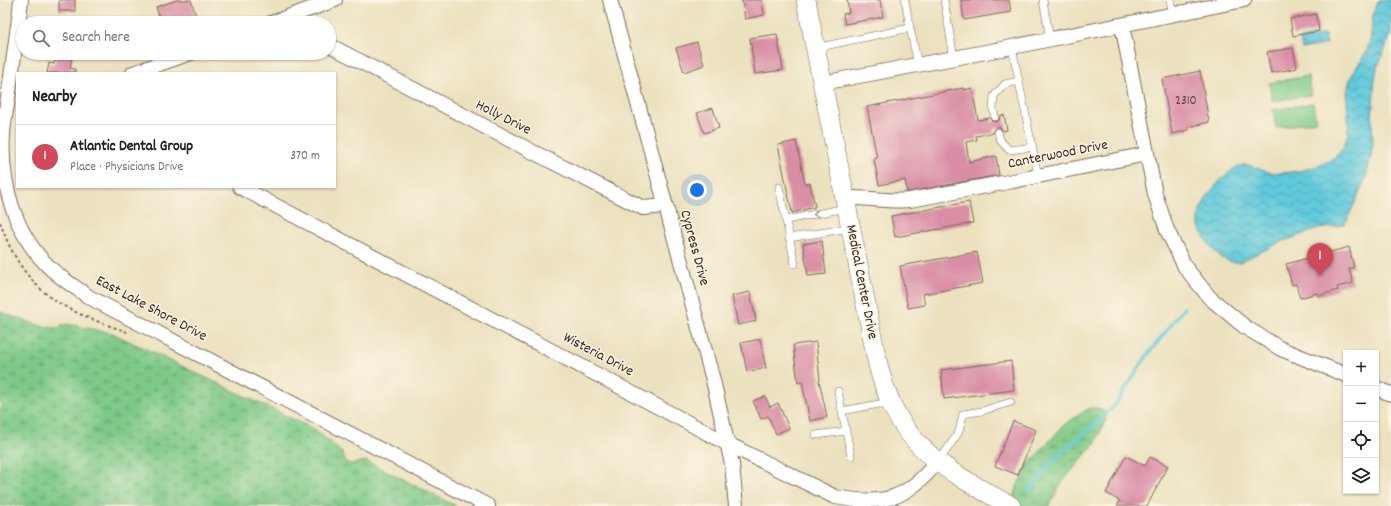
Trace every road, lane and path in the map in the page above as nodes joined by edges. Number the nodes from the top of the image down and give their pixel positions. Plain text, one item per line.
1 (21, 0) edge
2 (335, 0) edge
3 (610, 0) edge
4 (806, 0) edge
5 (905, 0) edge
6 (944, 0) edge
7 (1043, 0) edge
8 (1170, 0) edge
9 (1244, 0) edge
10 (1173, 14) junction
11 (19, 16) edge
12 (304, 16) edge
13 (1122, 25) junction
14 (910, 28) junction
15 (1050, 39) junction
16 (16, 44) edge
17 (1012, 47) junction
18 (815, 48) junction
19 (336, 49) edge
20 (954, 58) junction
21 (171, 60) edge
22 (918, 64) junction
23 (136, 72) edge
24 (1019, 81) junction
25 (822, 83) junction
26 (8, 114) edge
27 (995, 117) dead end
28 (998, 132) dead end
29 (1033, 147) junction
30 (1147, 154) junction
31 (1038, 176) junction
32 (779, 187) dead end
33 (242, 188) edge
34 (846, 203) junction
35 (665, 206) junction
36 (786, 220) junction
37 (851, 228) junction
38 (789, 238) junction
39 (795, 264) dead end
40 (1343, 374) edge
41 (1379, 389) edge
42 (838, 391) dead end
43 (1391, 394) edge
44 (890, 402) junction
45 (1011, 402) dead end
46 (842, 411) junction
47 (846, 430) junction
48 (816, 435) dead end
49 (728, 444) junction
50 (851, 456) dead end
51 (937, 462) junction
52 (488, 506) edge
53 (736, 506) edge
54 (1011, 506) edge

1 - 11 street, East Lake Shore Drive
2 - 12 street
3 - 35 street, Cypress Drive
4 - 18 street, Medical Center Drive
5 - 14 lane
6 - 20 lane
7 - 15 lane
8 - 10 lane
9 - 10 street
10 - 13 street
13 - 15 street
13 - 30 street
14 - 18 lane
14 - 22 lane
15 - 17 street
16 - 26 street, East Lake Shore Drive
17 - 20 street
17 - 24 lane
18 - 25 street, Medical Center Drive
19 - 35 street, Holly Drive
20 - 22 street
21 - 23 street
22 - 25 street
24 - 27 lane
24 - 29 lane
25 - 34 street, Medical Center Drive
26 - 52 street, East Lake Shore Drive
28 - 29 lane
29 - 31 lane
30 - 31 street, Canterwood Drive
30 - 40 street
31 - 34 street, Canterwood Drive
32 - 36 lane
33 - 49 street, Wisteria Drive
34 -> 36 lane
34 - 37 street, Medical Center Drive
35 - 49 street, Cypress Drive
36 - 38 lane
37 - 38 lane
37 - 44 street, Medical Center Drive
38 - 39 lane
41 - 43 street
42 - 46 lane
44 - 46 lane
44 - 51 street, Medical Center Drive
45 - 51 lane
46 - 47 lane
47 - 48 lane
47 - 50 lane
49 - 51 street, Wisteria Drive
49 - 53 street, Cypress Drive
51 - 54 street, Medical Center Drive

